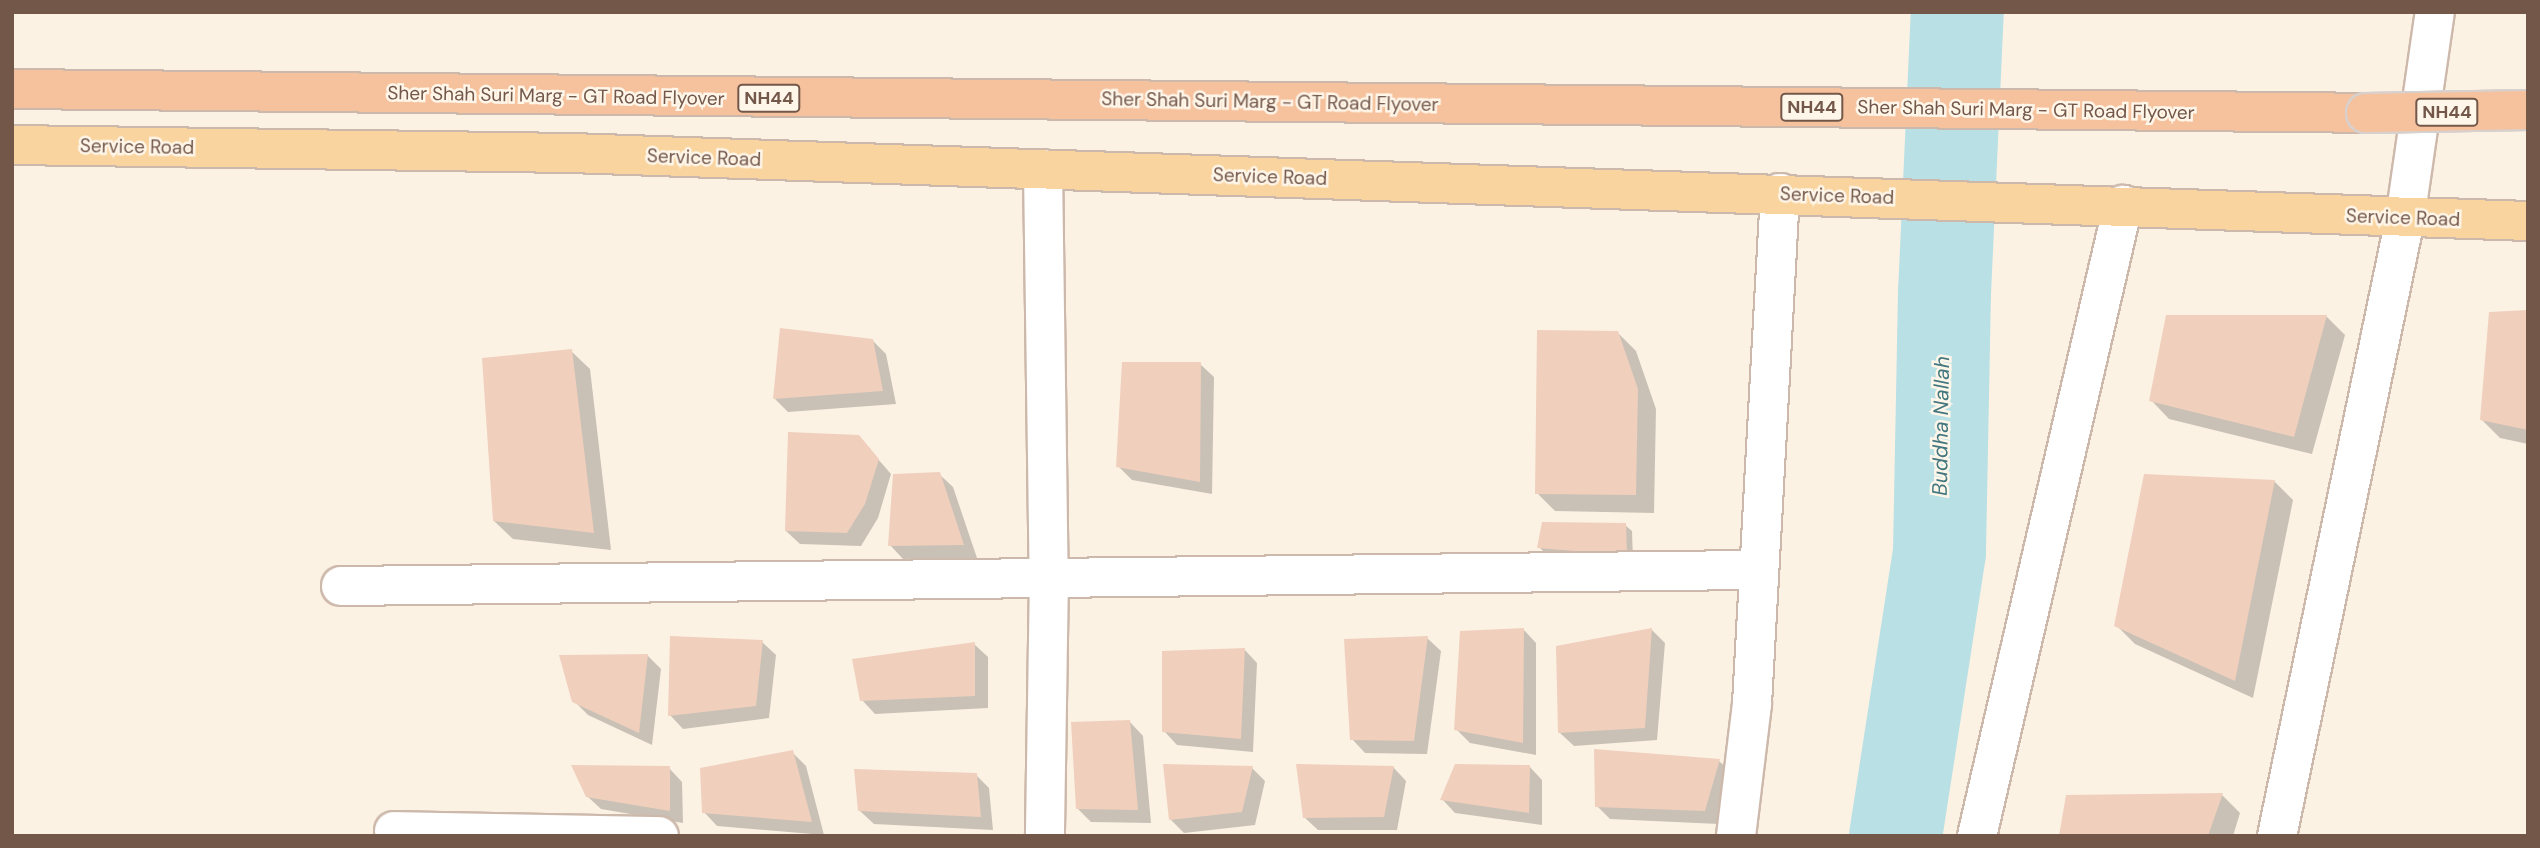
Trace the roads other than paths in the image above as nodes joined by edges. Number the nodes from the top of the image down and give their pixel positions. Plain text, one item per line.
1 (2435, 12) edge
2 (12, 89) edge
3 (2528, 110) edge
4 (12, 145) edge
5 (1043, 169) junction
6 (1780, 193) junction
7 (2123, 205) junction
8 (2405, 219) junction
9 (2528, 221) edge
10 (1758, 570) junction
11 (1049, 576) junction
12 (341, 586) dead end
13 (394, 831) dead end
14 (659, 836) edge
15 (1045, 836) edge
16 (1736, 836) edge
17 (1977, 836) edge
18 (2277, 836) edge

1 - 8 street
2 - 3 highway, Sher Shah Suri Marg - GT Road Flyover / NH44, bridge
4 - 5 main road, Service Road
5 - 6 main road, Service Road
5 - 11 street
6 - 7 main road, Service Road
6 - 10 street
7 - 8 main road, Service Road
7 - 17 street
8 - 9 main road, Service Road
8 - 18 street
10 - 11 street
10 - 16 street
11 - 12 street
11 - 15 street
13 - 14 street

